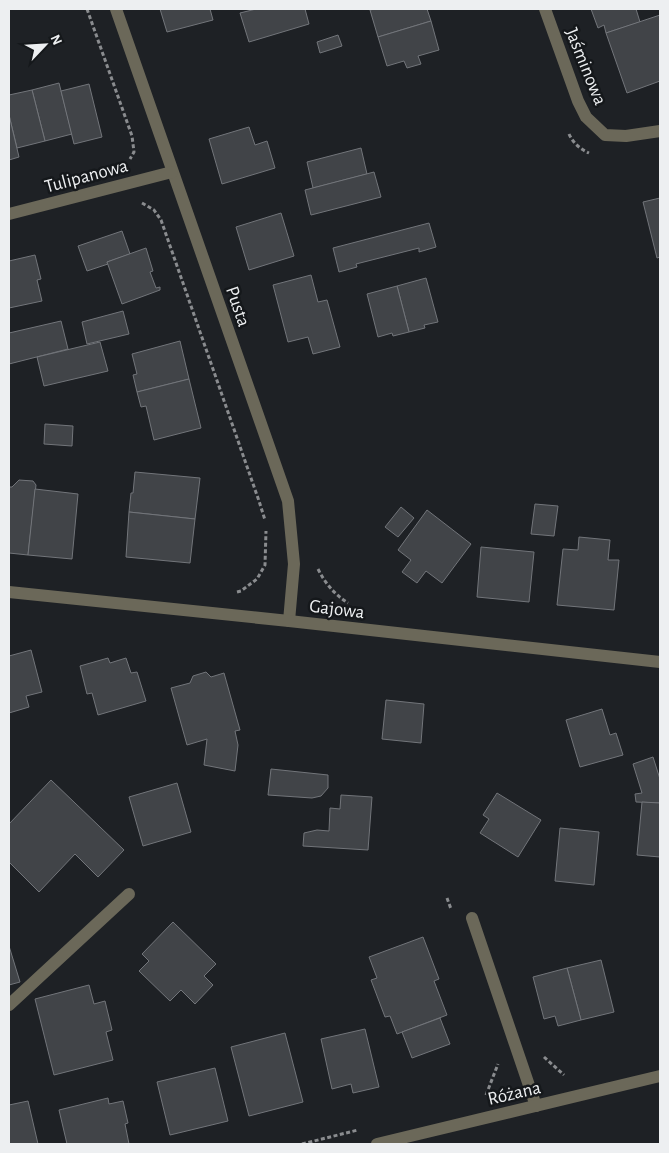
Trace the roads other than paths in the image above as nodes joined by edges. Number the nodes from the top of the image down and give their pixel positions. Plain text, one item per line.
1 (116, 9) edge
2 (545, 9) edge
3 (660, 131) edge
4 (172, 172) junction
5 (9, 214) edge
6 (9, 592) edge
7 (289, 621) junction
8 (660, 662) edge
9 (129, 894) dead end
10 (472, 918) dead end
11 (9, 1005) edge
12 (660, 1076) edge
13 (536, 1106) junction
14 (378, 1144) edge

1 - 4 street, Pusta
2 - 3 street, Jaśminowa
4 - 5 street, Tulipanowa
4 - 7 street, Pusta
6 - 7 street, Gajowa
7 - 8 street, Gajowa
9 - 11 street
10 - 13 street
12 - 13 street, Różana
13 - 14 street, Różana

